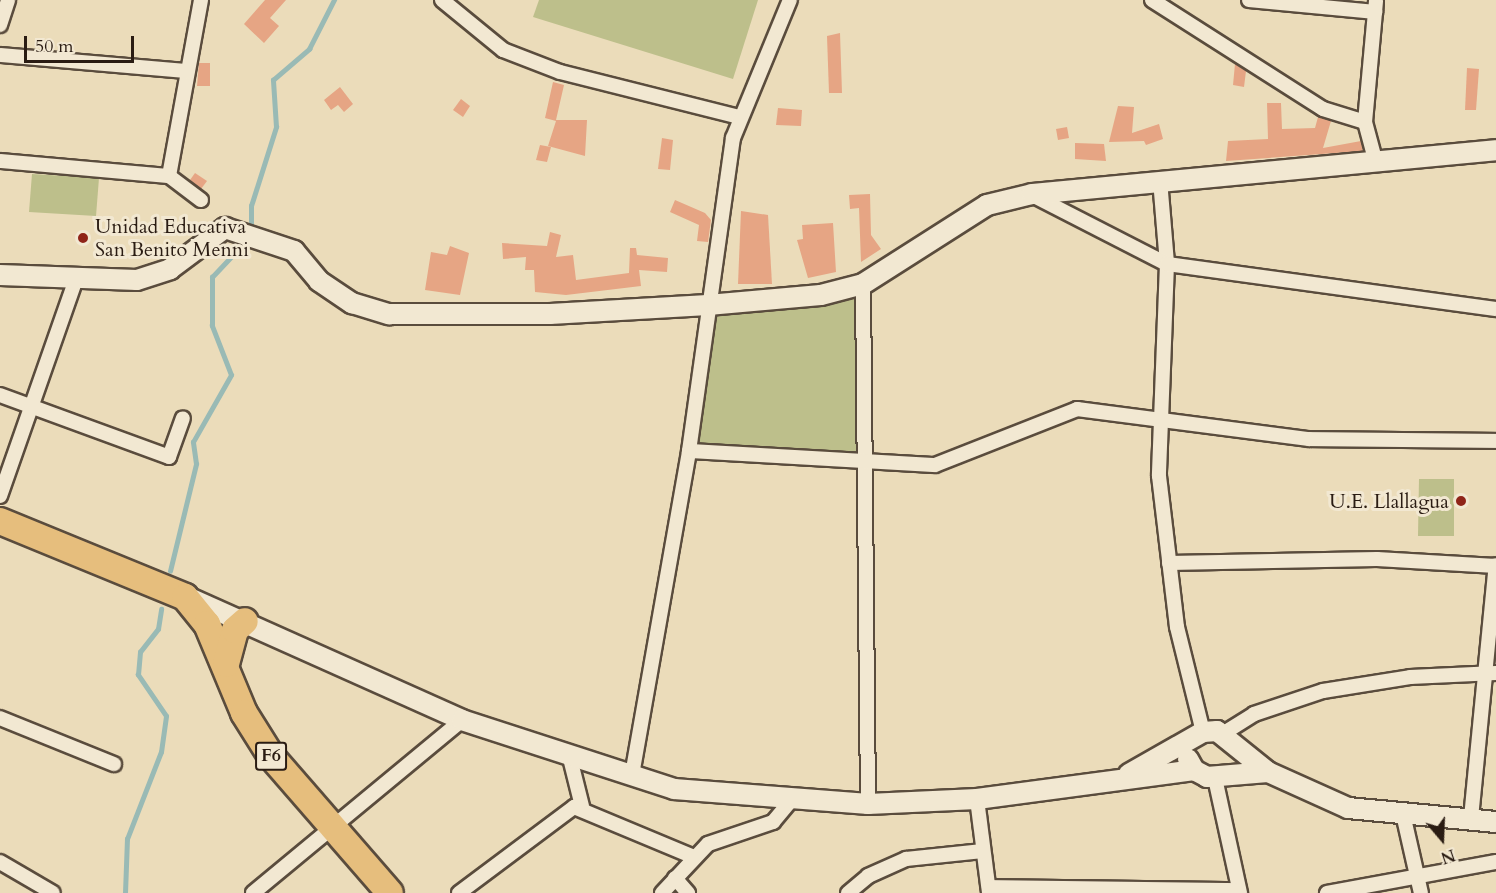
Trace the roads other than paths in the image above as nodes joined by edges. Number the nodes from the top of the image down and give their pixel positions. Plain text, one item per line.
1 (8, 0) edge
2 (201, 0) edge
3 (442, 0) edge
4 (790, 0) edge
5 (1152, 0) edge
6 (1248, 0) edge
7 (1376, 6) edge
8 (0, 24) edge
9 (0, 56) edge
10 (187, 71) junction
11 (739, 117) junction
12 (1365, 122) junction
13 (1496, 150) edge
14 (0, 161) edge
15 (1376, 163) junction
16 (169, 176) junction
17 (1160, 180) junction
18 (1032, 194) junction
19 (201, 200) dead end
20 (1167, 264) junction
21 (0, 275) edge
22 (75, 282) junction
23 (863, 284) junction
24 (708, 305) junction
25 (1496, 309) edge
26 (0, 395) edge
27 (30, 407) junction
28 (183, 418) dead end
29 (1158, 418) junction
30 (1496, 441) edge
31 (689, 451) junction
32 (867, 465) junction
33 (0, 496) edge
34 (0, 521) edge
35 (1169, 563) junction
36 (1496, 565) edge
37 (185, 597) junction
38 (245, 621) junction
39 (226, 664) junction
40 (1492, 673) edge
41 (0, 718) edge
42 (462, 720) junction
43 (1197, 736) junction
44 (1228, 738) junction
45 (568, 754) junction
46 (114, 764) dead end
47 (1194, 770) junction
48 (1268, 772) junction
49 (632, 775) junction
50 (1123, 777) junction
51 (1218, 777) junction
52 (977, 799) junction
53 (790, 802) junction
54 (868, 804) junction
55 (582, 806) junction
56 (1403, 814) junction
57 (1471, 818) junction
58 (1496, 822) edge
59 (331, 824) junction
60 (983, 850) junction
61 (692, 856) junction
62 (0, 862) edge
63 (1496, 862) edge
64 (1418, 876) junction
65 (675, 878) junction
66 (989, 890) edge
67 (1239, 891) edge
68 (53, 893) edge
69 (253, 893) edge
70 (390, 893) edge
71 (459, 893) edge
72 (662, 893) edge
73 (688, 893) edge
74 (848, 893) edge
75 (1327, 893) edge
76 (1420, 893) edge

1 - 8 street
2 - 10 street
3 - 11 street
4 - 11 street
5 - 12 street
6 - 7 street
7 - 12 street
9 - 10 street
10 - 16 street
11 - 24 street
12 - 15 street
13 - 15 street
14 - 16 street
15 - 17 street
16 - 19 street
17 - 18 street
17 - 20 street
18 - 20 street
18 - 23 street
20 - 25 street
20 - 29 street
21 - 22 street
22 - 24 street
22 - 27 street
23 - 24 street
23 - 32 street
24 - 31 street
26 - 27 street
27 - 28 street
27 - 33 street
29 - 30 street
29 - 32 street
29 - 35 street
31 - 32 street
31 - 49 street
32 - 54 street
34 - 37 highway
35 - 36 street
35 - 43 street
36 - 40 street
37 - 38 street
37 - 39 highway, F6
38 - 39 highway
38 - 42 street
39 - 59 highway, F6
40 - 44 street
40 - 57 street
41 - 46 street
42 - 45 street
42 - 59 street
43 - 44 street
43 - 47 street
43 - 50 street
44 - 48 street
44 - 51 street
45 - 49 street
45 - 55 street
47 - 50 street
47 - 51 street
48 - 51 street
48 - 56 street
49 - 53 street
50 - 52 street
51 - 67 street
52 - 54 street
52 - 60 street
53 - 54 street
53 - 61 street
55 - 61 street
55 - 71 street
56 - 57 street
56 - 64 street
57 - 58 street
59 - 69 street
59 - 70 highway, F6
60 - 66 street
60 - 74 street
61 - 65 street
62 - 68 street
63 - 64 street
64 - 75 street
64 - 76 street
65 - 72 street
65 - 73 street
66 - 67 street

